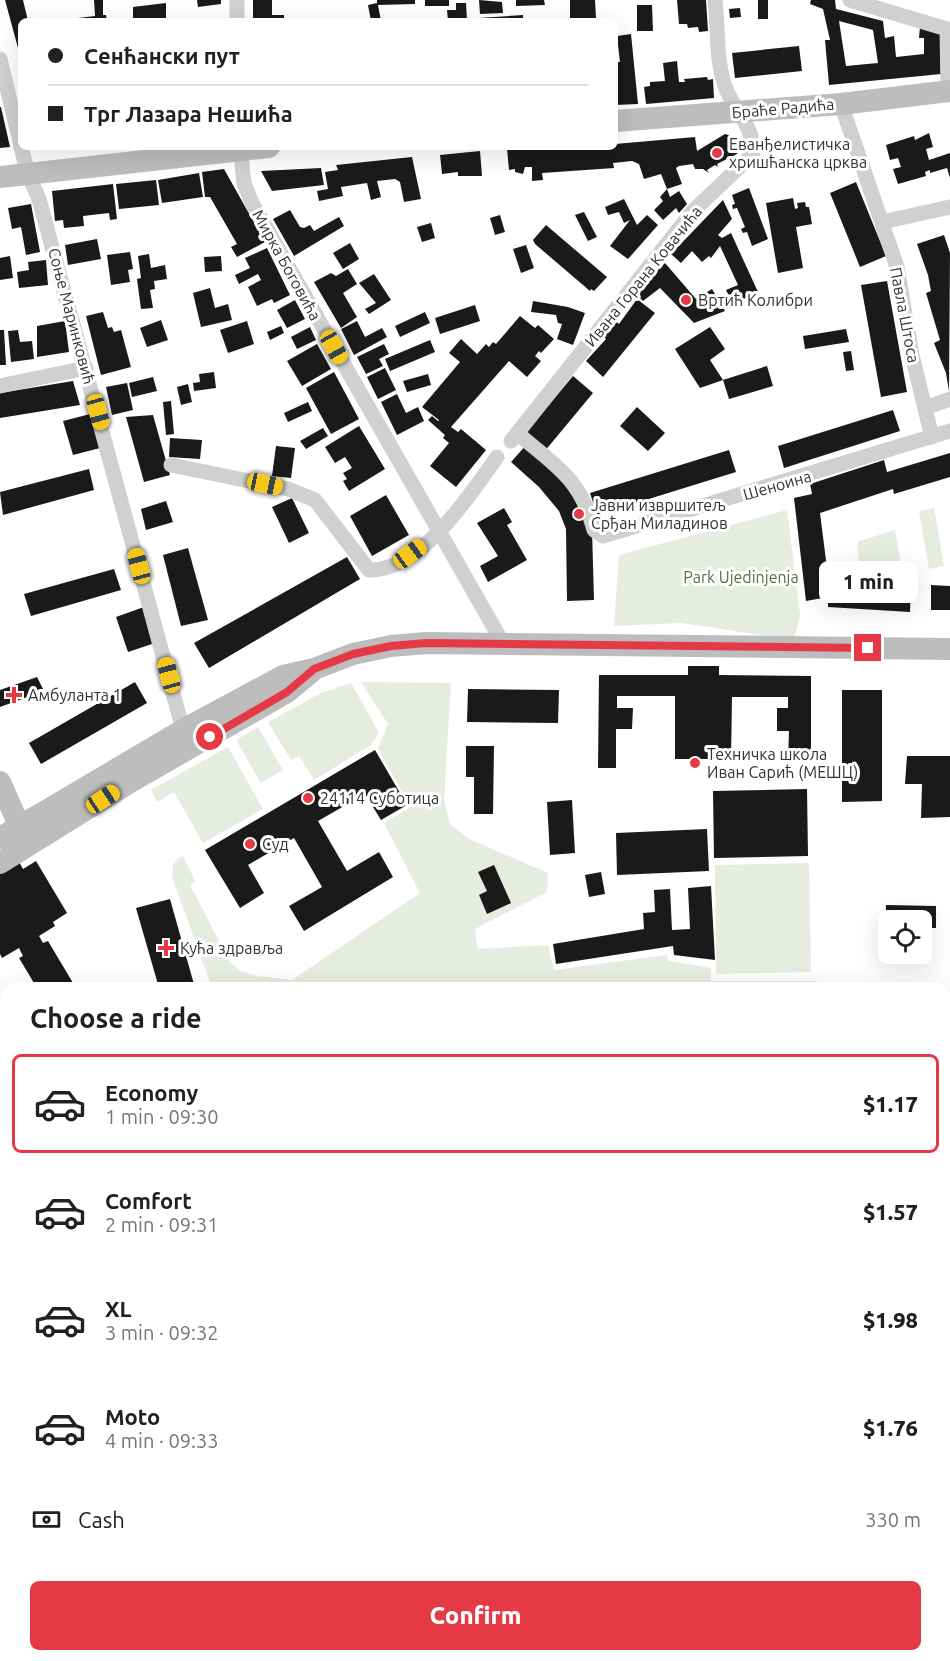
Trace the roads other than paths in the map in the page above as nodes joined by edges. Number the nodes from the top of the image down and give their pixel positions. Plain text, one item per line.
1 (237, 0) edge
2 (715, 0) edge
3 (850, 0) edge
4 (237, 18) edge
5 (0, 59) edge
6 (949, 91) edge
7 (842, 104) junction
8 (740, 112) junction
9 (618, 121) edge
10 (18, 134) edge
11 (22, 150) edge
12 (224, 150) edge
13 (240, 150) edge
14 (28, 174) junction
15 (0, 177) edge
16 (950, 207) edge
17 (882, 222) junction
18 (86, 368) junction
19 (0, 386) edge
20 (950, 399) edge
21 (925, 408) junction
22 (950, 430) edge
23 (932, 437) junction
24 (497, 458) dead end
25 (171, 465) dead end
26 (439, 533) junction
27 (603, 536) joint
28 (504, 645) junction
29 (950, 649) edge
30 (314, 669) junction
31 (183, 730) junction
32 (0, 782) edge
33 (25, 837) junction
34 (0, 838) edge
35 (0, 863) edge

1 - 4 street
2 - 8 street, Ивана Горана Ковачића
3 - 6 street
5 - 10 street, Соње Маринковић
6 - 7 main road, Браће Радића
7 - 8 main road, Браће Радића
7 - 17 street, Павла Штоса
8 - 9 main road, Браће Радића
8 - 27 street, Ивана Горана Ковачића
11 - 14 street, Соње Маринковић
12 - 14 main road
13 - 26 street, Мирка Боговића
14 - 15 main road
14 - 18 street, Соње Маринковић
16 - 17 street
17 - 21 street, Павла Штоса
18 - 19 street
18 - 31 street, Соње Маринковић
20 - 21 street
21 - 23 street, Павла Штоса
22 - 23 street, Шеноина
23 - 27 street, Шеноина
24 - 26 street
25 - 26 street
26 - 28 street, Мирка Боговића
28 - 29 main road
28 - 30 main road
30 - 31 main road
30 - 33 main road
31 - 33 main road
32 - 33 main road
33 - 34 main road
33 - 35 main road

